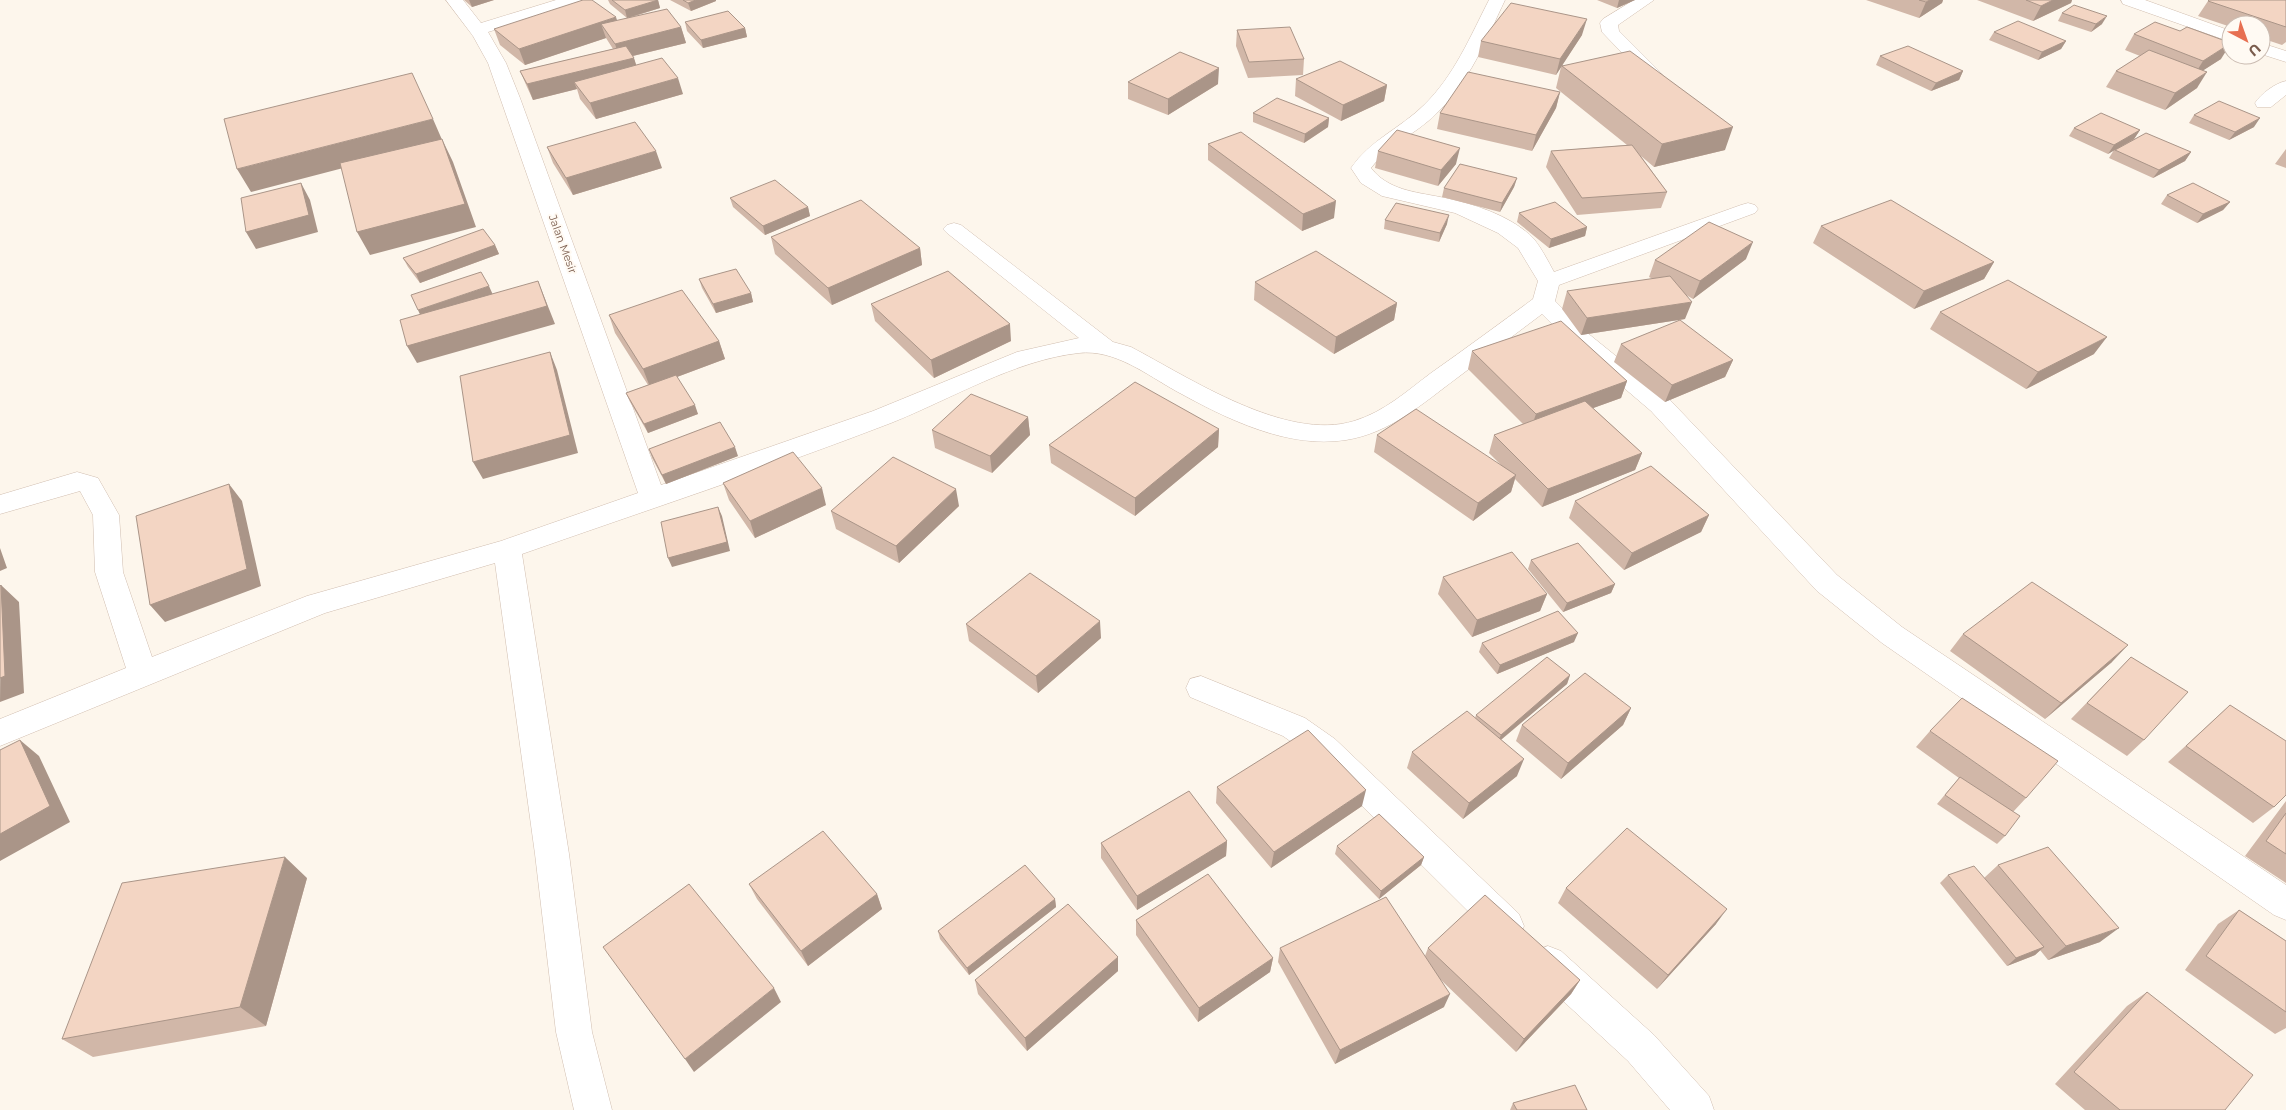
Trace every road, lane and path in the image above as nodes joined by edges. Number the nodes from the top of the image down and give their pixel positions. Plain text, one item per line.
1 (454, 0) edge
2 (573, 0) edge
3 (1497, 0) edge
4 (1646, 0) edge
5 (2129, 0) edge
6 (477, 30) junction
7 (2221, 33) edge
8 (2271, 52) edge
9 (2286, 57) edge
10 (2286, 86) edge
11 (1670, 90) edge
12 (2264, 103) dead end
13 (1748, 209) dead end
14 (954, 229) dead end
15 (1546, 292) junction
16 (1105, 347) junction
17 (653, 498) junction
18 (0, 505) edge
19 (507, 549) junction
20 (144, 673) junction
21 (1202, 688) dead end
22 (0, 733) edge
23 (2286, 904) edge
24 (593, 1110) edge
25 (1695, 1110) edge

1 - 6 street, Jalan Mesir
2 - 6 street
3 - 15 street
4 - 11 street
5 - 7 street
6 - 17 street, Jalan Mesir
8 - 9 street
10 - 12 street
13 - 15 street
14 - 16 street
15 - 16 street
15 - 23 street
16 - 17 street
17 - 19 street
18 - 20 street
19 - 20 street
19 - 24 street
20 - 22 street
21 - 25 street

